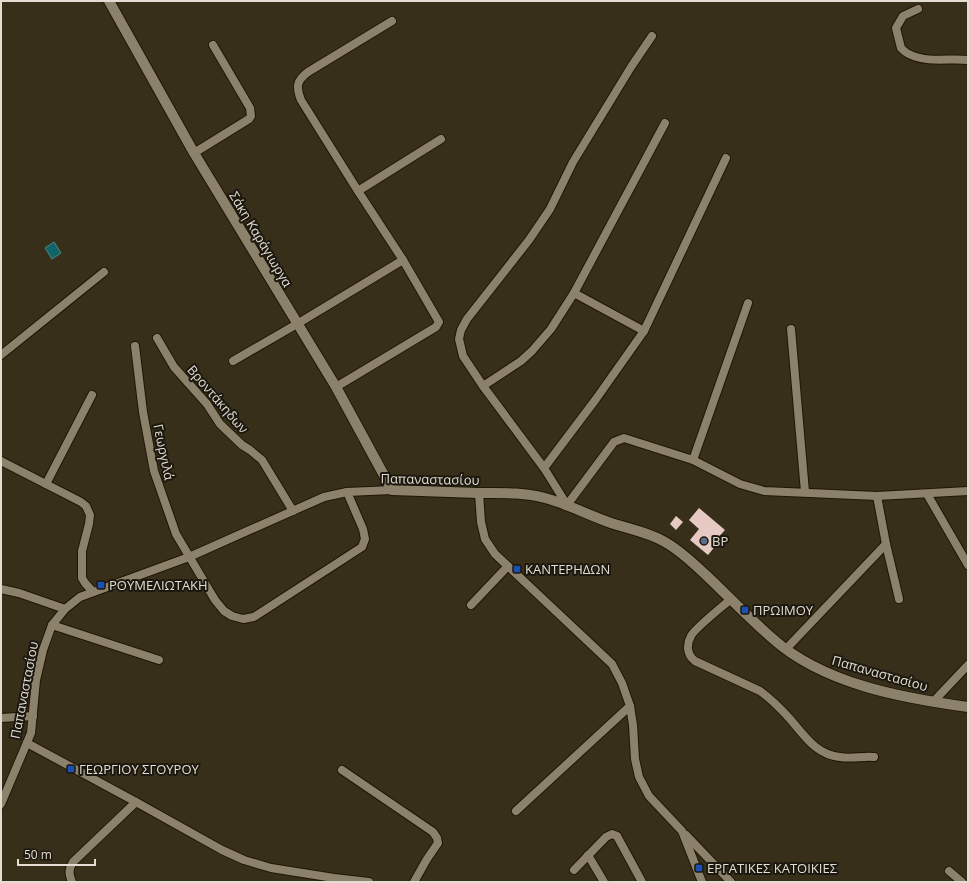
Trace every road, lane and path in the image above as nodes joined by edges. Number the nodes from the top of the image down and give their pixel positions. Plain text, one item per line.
1 (109, 1) edge
2 (918, 9) dead end
3 (392, 21) dead end
4 (652, 36) dead end
5 (213, 45) dead end
6 (968, 60) edge
7 (665, 123) dead end
8 (441, 139) dead end
9 (194, 153) junction
10 (726, 158) dead end
11 (358, 191) junction
12 (403, 260) junction
13 (104, 272) dead end
14 (574, 293) junction
15 (748, 303) dead end
16 (297, 324) junction
17 (791, 329) dead end
18 (644, 331) junction
19 (157, 338) dead end
20 (135, 346) dead end
21 (1, 355) edge
22 (233, 361) dead end
23 (483, 386) junction
24 (336, 387) junction
25 (92, 395) dead end
26 (693, 460) junction
27 (1, 461) edge
28 (544, 468) junction
29 (46, 484) junction
30 (392, 490) junction
31 (968, 491) edge
32 (347, 492) junction
33 (479, 492) junction
34 (805, 492) junction
35 (927, 494) junction
36 (877, 496) junction
37 (567, 505) junction
38 (293, 511) junction
39 (886, 544) junction
40 (965, 555) edge
41 (189, 557) junction
42 (508, 566) junction
43 (968, 566) edge
44 (1, 589) edge
45 (93, 592) junction
46 (731, 599) junction
47 (899, 599) dead end
48 (471, 605) dead end
49 (64, 609) junction
50 (52, 625) junction
51 (786, 649) junction
52 (160, 660) dead end
53 (968, 665) edge
54 (933, 702) junction
55 (630, 706) junction
56 (968, 708) edge
57 (34, 716) junction
58 (1, 718) edge
59 (27, 743) junction
60 (874, 757) dead end
61 (342, 770) dead end
62 (136, 802) junction
63 (1, 804) edge
64 (516, 811) dead end
65 (682, 831) junction
66 (588, 855) junction
67 (574, 870) dead end
68 (949, 871) dead end
69 (72, 882) edge
70 (369, 882) edge
71 (414, 882) edge
72 (604, 882) edge
73 (642, 882) edge
74 (702, 882) edge
75 (731, 882) edge
76 (962, 882) edge

1 - 9 street, Σάκη Καράγιωργα
2 - 6 street
3 - 11 street
4 - 23 street
5 - 9 street
7 - 14 street
8 - 11 street
9 - 16 street, Σάκη Καράγιωργα
10 - 18 street
11 - 12 street
12 - 16 street
12 - 24 street
13 - 21 street
14 - 18 street
14 - 23 street
15 - 26 street
16 - 22 street
16 - 24 street, Σάκη Καράγιωργα
17 - 34 street
18 - 28 street
19 - 38 street, Βροντάκηδων
20 - 41 street, Γεωργιλά
23 - 28 street
24 - 30 street, Σάκη Καράγιωργα
25 - 29 street
26 - 34 street
26 - 37 street
27 - 29 street
28 - 37 street
29 - 45 street
30 - 32 street, Παπαναστασίου
30 - 33 street, Παπαναστασίου
31 - 35 street
32 - 38 street, Παπαναστασίου
32 - 41 street, Γεωργιλά
33 - 37 street, Παπαναστασίου
33 - 42 street
34 - 36 street
35 - 36 street
35 - 40 street
36 - 39 street
37 - 46 street, Παπαναστασίου
38 - 41 street, Παπαναστασίου
39 - 47 street
39 - 51 street
40 - 43 street
41 - 45 street, Παπαναστασίου
42 - 48 street
42 - 55 street
44 - 49 street
45 - 49 street, Παπαναστασίου
46 - 51 street, Παπαναστασίου
46 - 60 street
49 - 50 street, Παπαναστασίου
50 - 52 street
50 - 57 street, Παπαναστασίου
51 - 54 street, Παπαναστασίου
53 - 54 street
54 - 56 street, Παπαναστασίου
55 - 64 street
55 - 65 street
57 - 58 street
57 - 59 street, Παπαναστασίου
59 - 62 street
59 - 63 street, Παπαναστασίου
61 - 71 street
62 - 69 street
62 - 70 street
65 - 74 street
65 - 75 street
66 - 67 street
66 - 72 street
66 - 73 street
68 - 76 street

